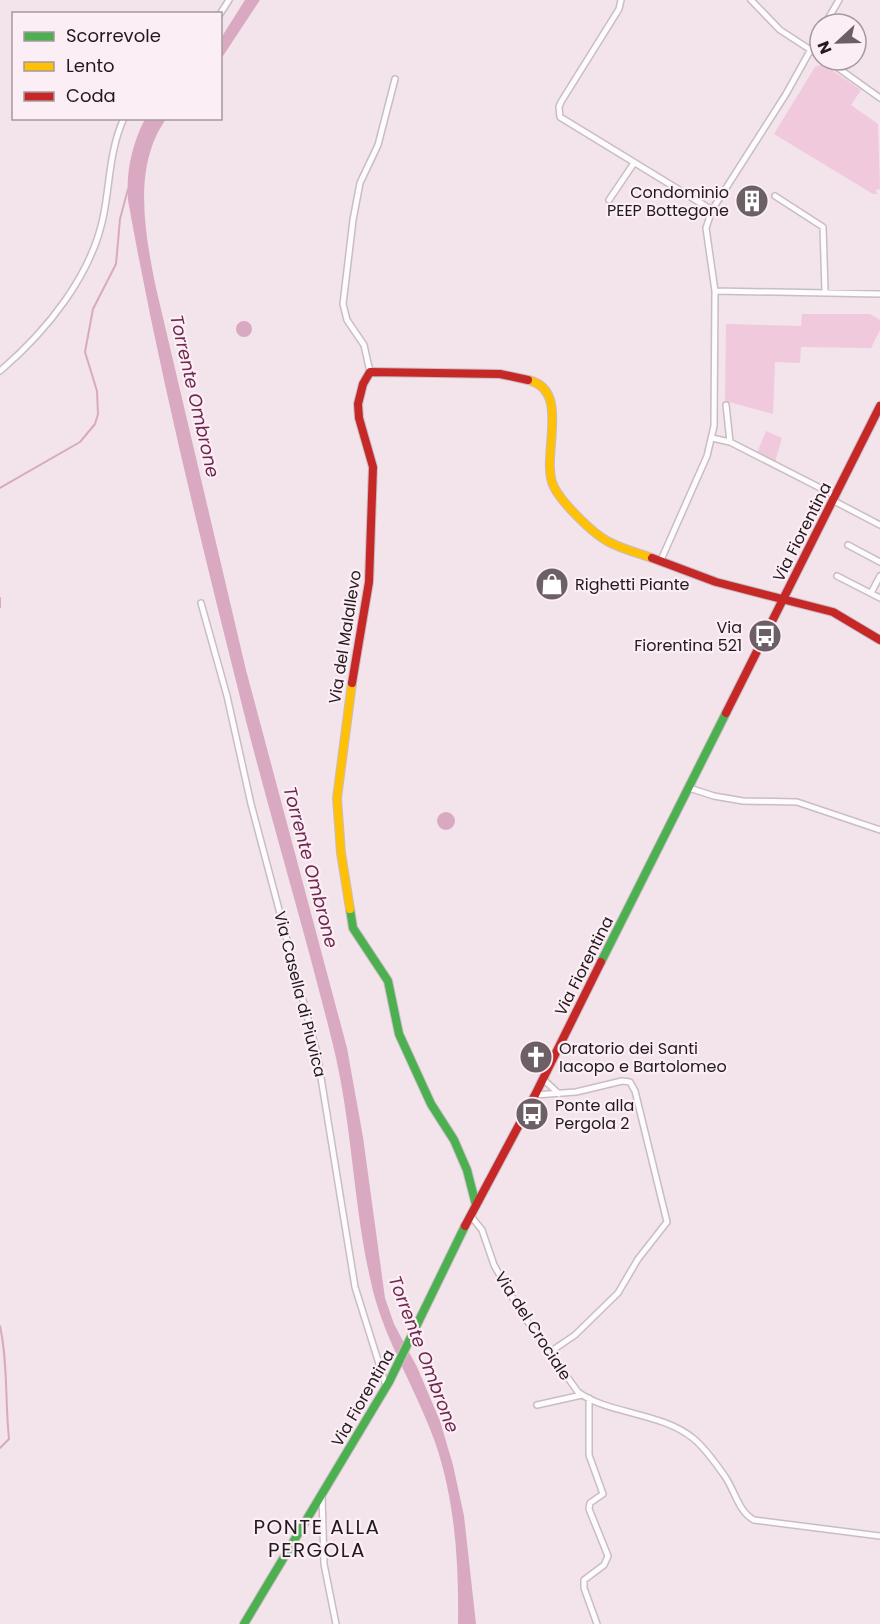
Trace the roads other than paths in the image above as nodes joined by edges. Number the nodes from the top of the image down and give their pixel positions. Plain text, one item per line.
1 (621, 0) edge
2 (751, 0) edge
3 (808, 50) edge
4 (808, 54) edge
5 (844, 72) edge
6 (395, 79) dead end
7 (880, 98) edge
8 (123, 120) edge
9 (634, 163) junction
10 (775, 196) dead end
11 (609, 200) dead end
12 (712, 210) junction
13 (715, 291) junction
14 (825, 291) junction
15 (880, 294) edge
16 (0, 371) edge
17 (370, 372) junction
18 (726, 405) dead end
19 (880, 406) edge
20 (712, 438) junction
21 (730, 442) junction
22 (835, 499) junction
23 (880, 525) edge
24 (848, 545) dead end
25 (661, 560) junction
26 (880, 561) edge
27 (837, 576) dead end
28 (880, 576) edge
29 (871, 593) junction
30 (880, 598) edge
31 (783, 600) junction
32 (201, 603) dead end
33 (880, 640) edge
34 (689, 788) junction
35 (880, 830) edge
36 (543, 1079) junction
37 (559, 1094) junction
38 (535, 1095) junction
39 (476, 1205) junction
40 (470, 1215) junction
41 (550, 1352) junction
42 (388, 1385) junction
43 (586, 1396) junction
44 (537, 1405) dead end
45 (322, 1493) junction
46 (880, 1536) edge
47 (244, 1624) edge
48 (336, 1624) edge
49 (597, 1624) edge

1 - 9 street
2 - 3 street
4 - 12 street
5 - 7 street
6 - 17 street
8 - 16 street
9 - 11 street
9 - 12 street
10 - 14 street
12 - 13 street
13 - 14 street
13 - 20 street
14 - 15 street
17 - 25 street
17 - 39 street, Via del Malallevo
18 - 21 street
19 - 22 street, Via Fiorentina
20 - 21 street
20 - 25 street
21 - 22 street
22 - 23 street
22 - 31 street, Via Fiorentina
24 - 26 street
25 - 31 street
27 - 29 street
28 - 29 street
29 - 30 street
31 - 33 street
31 - 34 street, Via Fiorentina
32 - 42 street, Via Casella di Piuvica
34 - 35 street
34 - 36 street, Via Fiorentina
36 - 37 street
36 - 38 street, Via Fiorentina
37 - 38 street
37 - 41 street
38 - 39 street, Via Fiorentina
39 - 40 street, Via Fiorentina
40 - 41 street, Via del Crociale
40 - 42 street, Via Fiorentina
41 - 43 street, Via del Crociale
42 - 45 street, Via Fiorentina
43 - 44 street
43 - 46 street
43 - 49 street
45 - 47 street, Via Fiorentina
45 - 48 street

